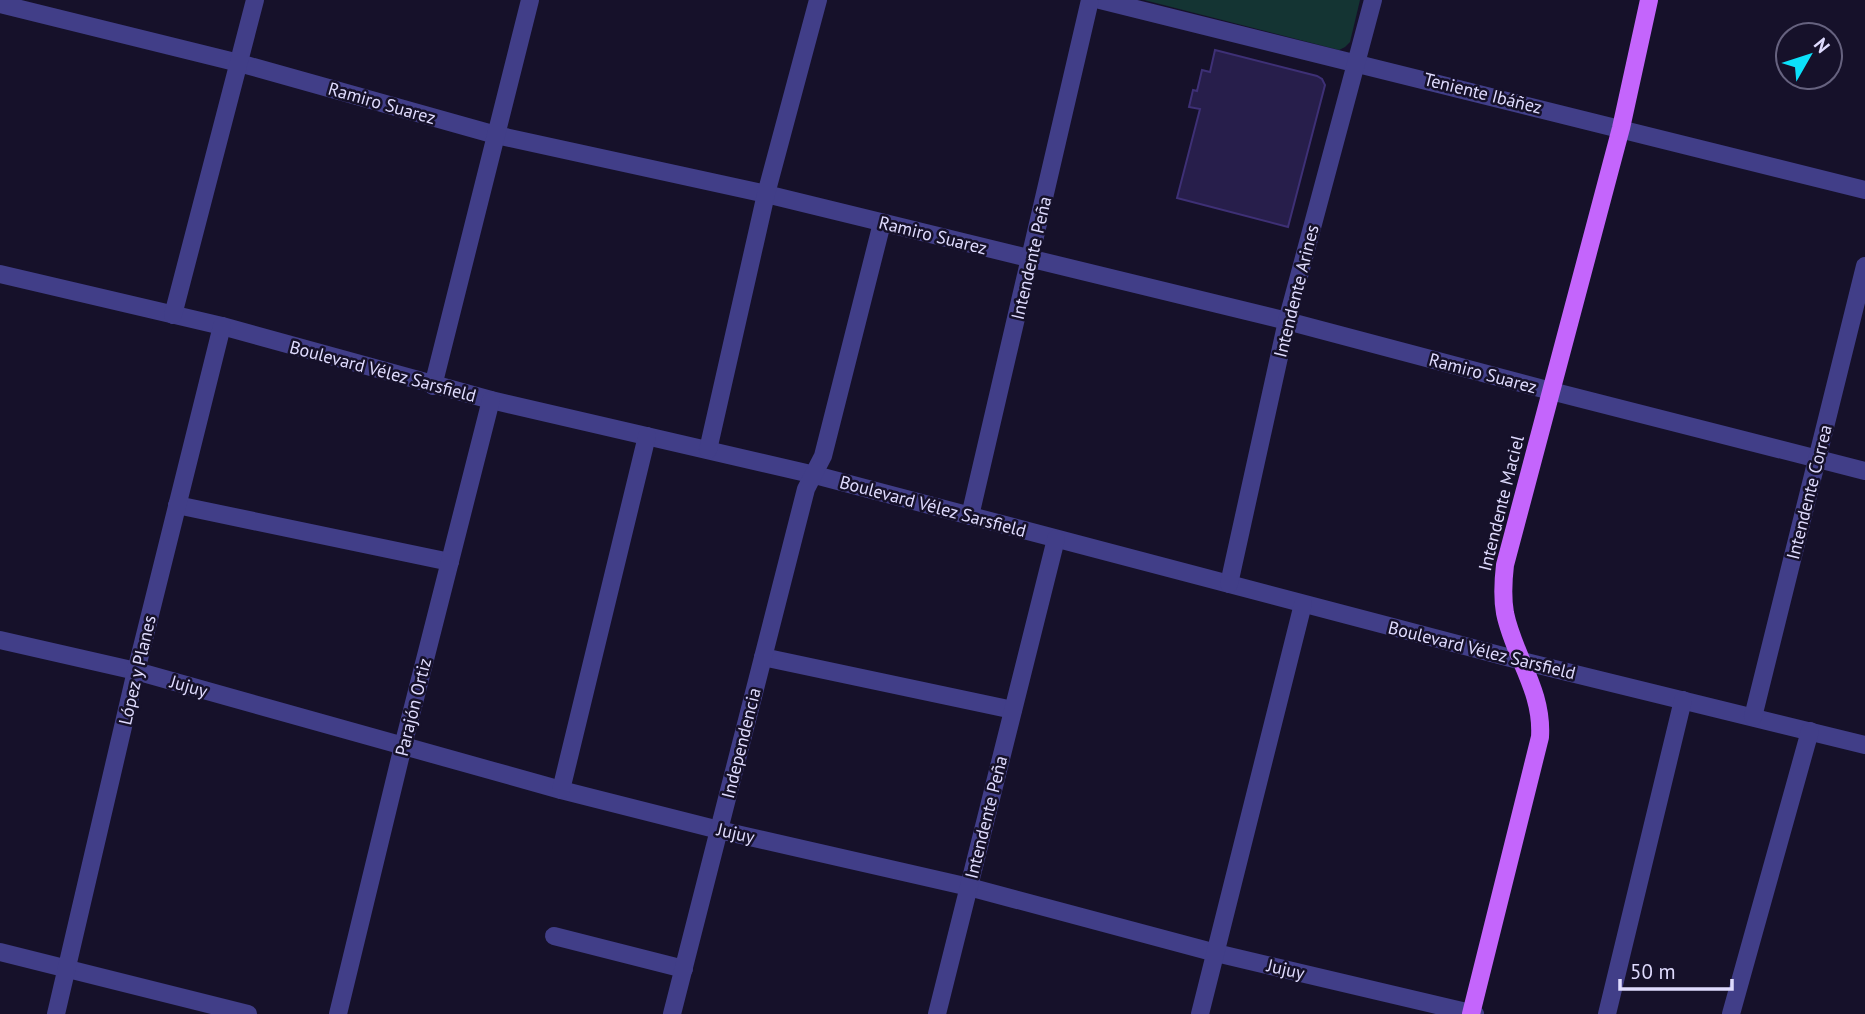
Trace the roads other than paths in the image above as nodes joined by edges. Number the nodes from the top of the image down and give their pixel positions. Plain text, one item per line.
1 (255, 0) edge
2 (530, 0) edge
3 (818, 0) edge
4 (1090, 0) edge
5 (1100, 0) edge
6 (1373, 0) edge
7 (1649, 0) edge
8 (0, 4) edge
9 (1357, 62) junction
10 (239, 63) junction
11 (1621, 128) junction
12 (496, 135) junction
13 (1865, 190) edge
14 (766, 194) junction
15 (882, 223) junction
16 (1031, 259) junction
17 (1865, 266) edge
18 (0, 274) edge
19 (173, 315) junction
20 (1287, 321) junction
21 (222, 326) junction
22 (433, 386) junction
23 (1551, 391) junction
24 (491, 400) junction
25 (647, 436) junction
26 (708, 450) junction
27 (1817, 459) junction
28 (1865, 471) edge
29 (815, 475) junction
30 (177, 505) junction
31 (970, 516) junction
32 (1056, 539) junction
33 (450, 562) junction
34 (1229, 584) junction
35 (1303, 604) junction
36 (0, 640) edge
37 (763, 657) junction
38 (1522, 661) junction
39 (136, 671) junction
40 (1683, 700) junction
41 (1013, 710) junction
42 (1753, 717) junction
43 (1810, 731) junction
44 (1865, 745) edge
45 (403, 746) junction
46 (561, 790) junction
47 (719, 830) junction
48 (969, 887) junction
49 (554, 936) dead end
50 (0, 952) edge
51 (1216, 953) junction
52 (68, 969) junction
53 (684, 969) junction
54 (56, 1014) edge
55 (248, 1014) edge
56 (338, 1014) edge
57 (672, 1014) edge
58 (937, 1014) edge
59 (1200, 1014) edge
60 (1473, 1014) edge
61 (1607, 1014) edge
62 (1731, 1014) edge

1 - 10 street
2 - 12 street
3 - 14 street
4 - 16 street, Intendente Peña
5 - 9 street, Teniente Ibáñez
6 - 9 street, Intendente Arines
7 - 11 main road, Intendente Maciel
8 - 10 street, Ramiro Suarez
9 - 11 street, Teniente Ibáñez
9 - 20 street, Intendente Arines
10 - 12 street, Ramiro Suarez
10 - 19 street
11 - 13 street, Teniente Ibáñez
11 - 23 main road, Intendente Maciel
12 - 14 street, Ramiro Suarez
12 - 22 street
14 - 15 street, Ramiro Suarez
14 - 26 street
15 - 16 street, Ramiro Suarez
15 - 29 street, Independencia
16 - 20 street, Ramiro Suarez
16 - 31 street, Intendente Peña
17 - 27 street, Intendente Correa
18 - 19 street, Boulevard Vélez Sarsfield
19 - 21 street, Boulevard Vélez Sarsfield
20 - 23 street, Ramiro Suarez
20 - 34 street, Intendente Arines
21 - 22 street, Boulevard Vélez Sarsfield
21 - 30 street, López y Planes
22 - 24 street, Boulevard Vélez Sarsfield
23 - 27 street, Ramiro Suarez
23 - 38 main road, Intendente Maciel
24 - 25 street, Boulevard Vélez Sarsfield
24 - 33 street, Parajón Ortiz
25 - 26 street, Boulevard Vélez Sarsfield
25 - 46 street
26 - 29 street, Boulevard Vélez Sarsfield
27 - 28 street, Ramiro Suarez
27 - 42 street, Intendente Correa
29 - 31 street, Boulevard Vélez Sarsfield
29 - 37 street, Independencia
30 - 33 street
30 - 39 street, López y Planes
31 - 32 street, Boulevard Vélez Sarsfield
32 - 34 street, Boulevard Vélez Sarsfield
32 - 41 street, Intendente Peña
33 - 45 street, Parajón Ortiz
34 - 35 street, Boulevard Vélez Sarsfield
35 - 38 street, Boulevard Vélez Sarsfield
35 - 51 street
36 - 39 street, Jujuy
37 - 41 street
37 - 47 street, Independencia
38 - 40 street, Boulevard Vélez Sarsfield
38 - 60 main road, Intendente Maciel
39 - 45 street, Jujuy
39 - 52 street, López y Planes
40 - 42 street, Boulevard Vélez Sarsfield
40 - 61 street
41 - 48 street, Intendente Peña
42 - 43 street, Boulevard Vélez Sarsfield
43 - 44 street, Boulevard Vélez Sarsfield
43 - 62 street
45 - 46 street, Jujuy
45 - 56 street, Parajón Ortiz
46 - 47 street, Jujuy
47 - 48 street, Jujuy
47 - 53 street, Independencia
48 - 51 street, Jujuy
48 - 58 street, Intendente Peña
49 - 53 street
50 - 52 street
51 - 59 street
51 - 60 street, Jujuy
52 - 54 street, López y Planes
52 - 55 street
53 - 57 street, Independencia

